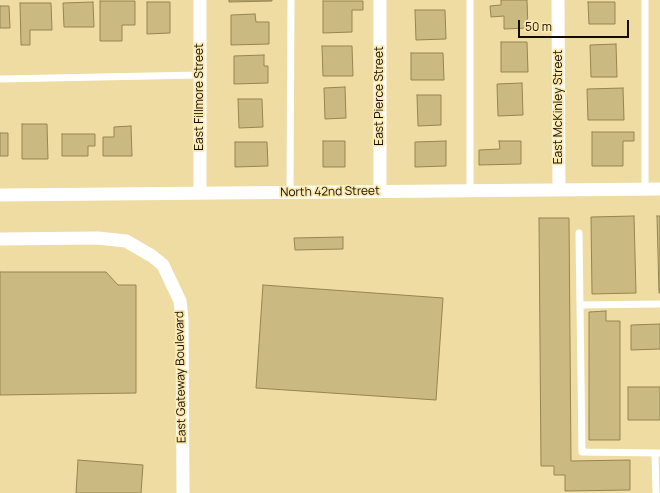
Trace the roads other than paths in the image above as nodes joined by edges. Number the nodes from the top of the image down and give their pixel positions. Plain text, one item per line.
1 (200, 0) edge
2 (292, 0) edge
3 (380, 0) edge
4 (470, 0) edge
5 (558, 0) edge
6 (646, 0) edge
7 (200, 75) junction
8 (0, 79) edge
9 (645, 189) junction
10 (660, 189) edge
11 (559, 190) junction
12 (470, 191) junction
13 (290, 192) junction
14 (380, 192) junction
15 (200, 193) junction
16 (0, 195) edge
17 (579, 233) dead end
18 (0, 239) edge
19 (660, 304) edge
20 (580, 305) junction
21 (657, 453) edge
22 (182, 493) edge
23 (656, 493) edge

1 - 7 street, East Fillmore Street
2 - 13 lane
3 - 14 street, East Pierce Street
4 - 12 lane
5 - 11 street, East McKinley Street
6 - 9 lane
7 - 8 lane
7 - 15 street, East Fillmore Street
9 - 10 street, North 42nd Street
9 - 11 street, North 42nd Street
11 - 12 street, North 42nd Street
12 - 14 street, North 42nd Street
13 - 14 street, North 42nd Street
13 - 15 street, North 42nd Street
15 - 16 street, North 42nd Street
17 - 20 lane
18 - 22 street, East Gateway Boulevard
19 - 20 lane
20 - 21 lane
21 - 23 lane

